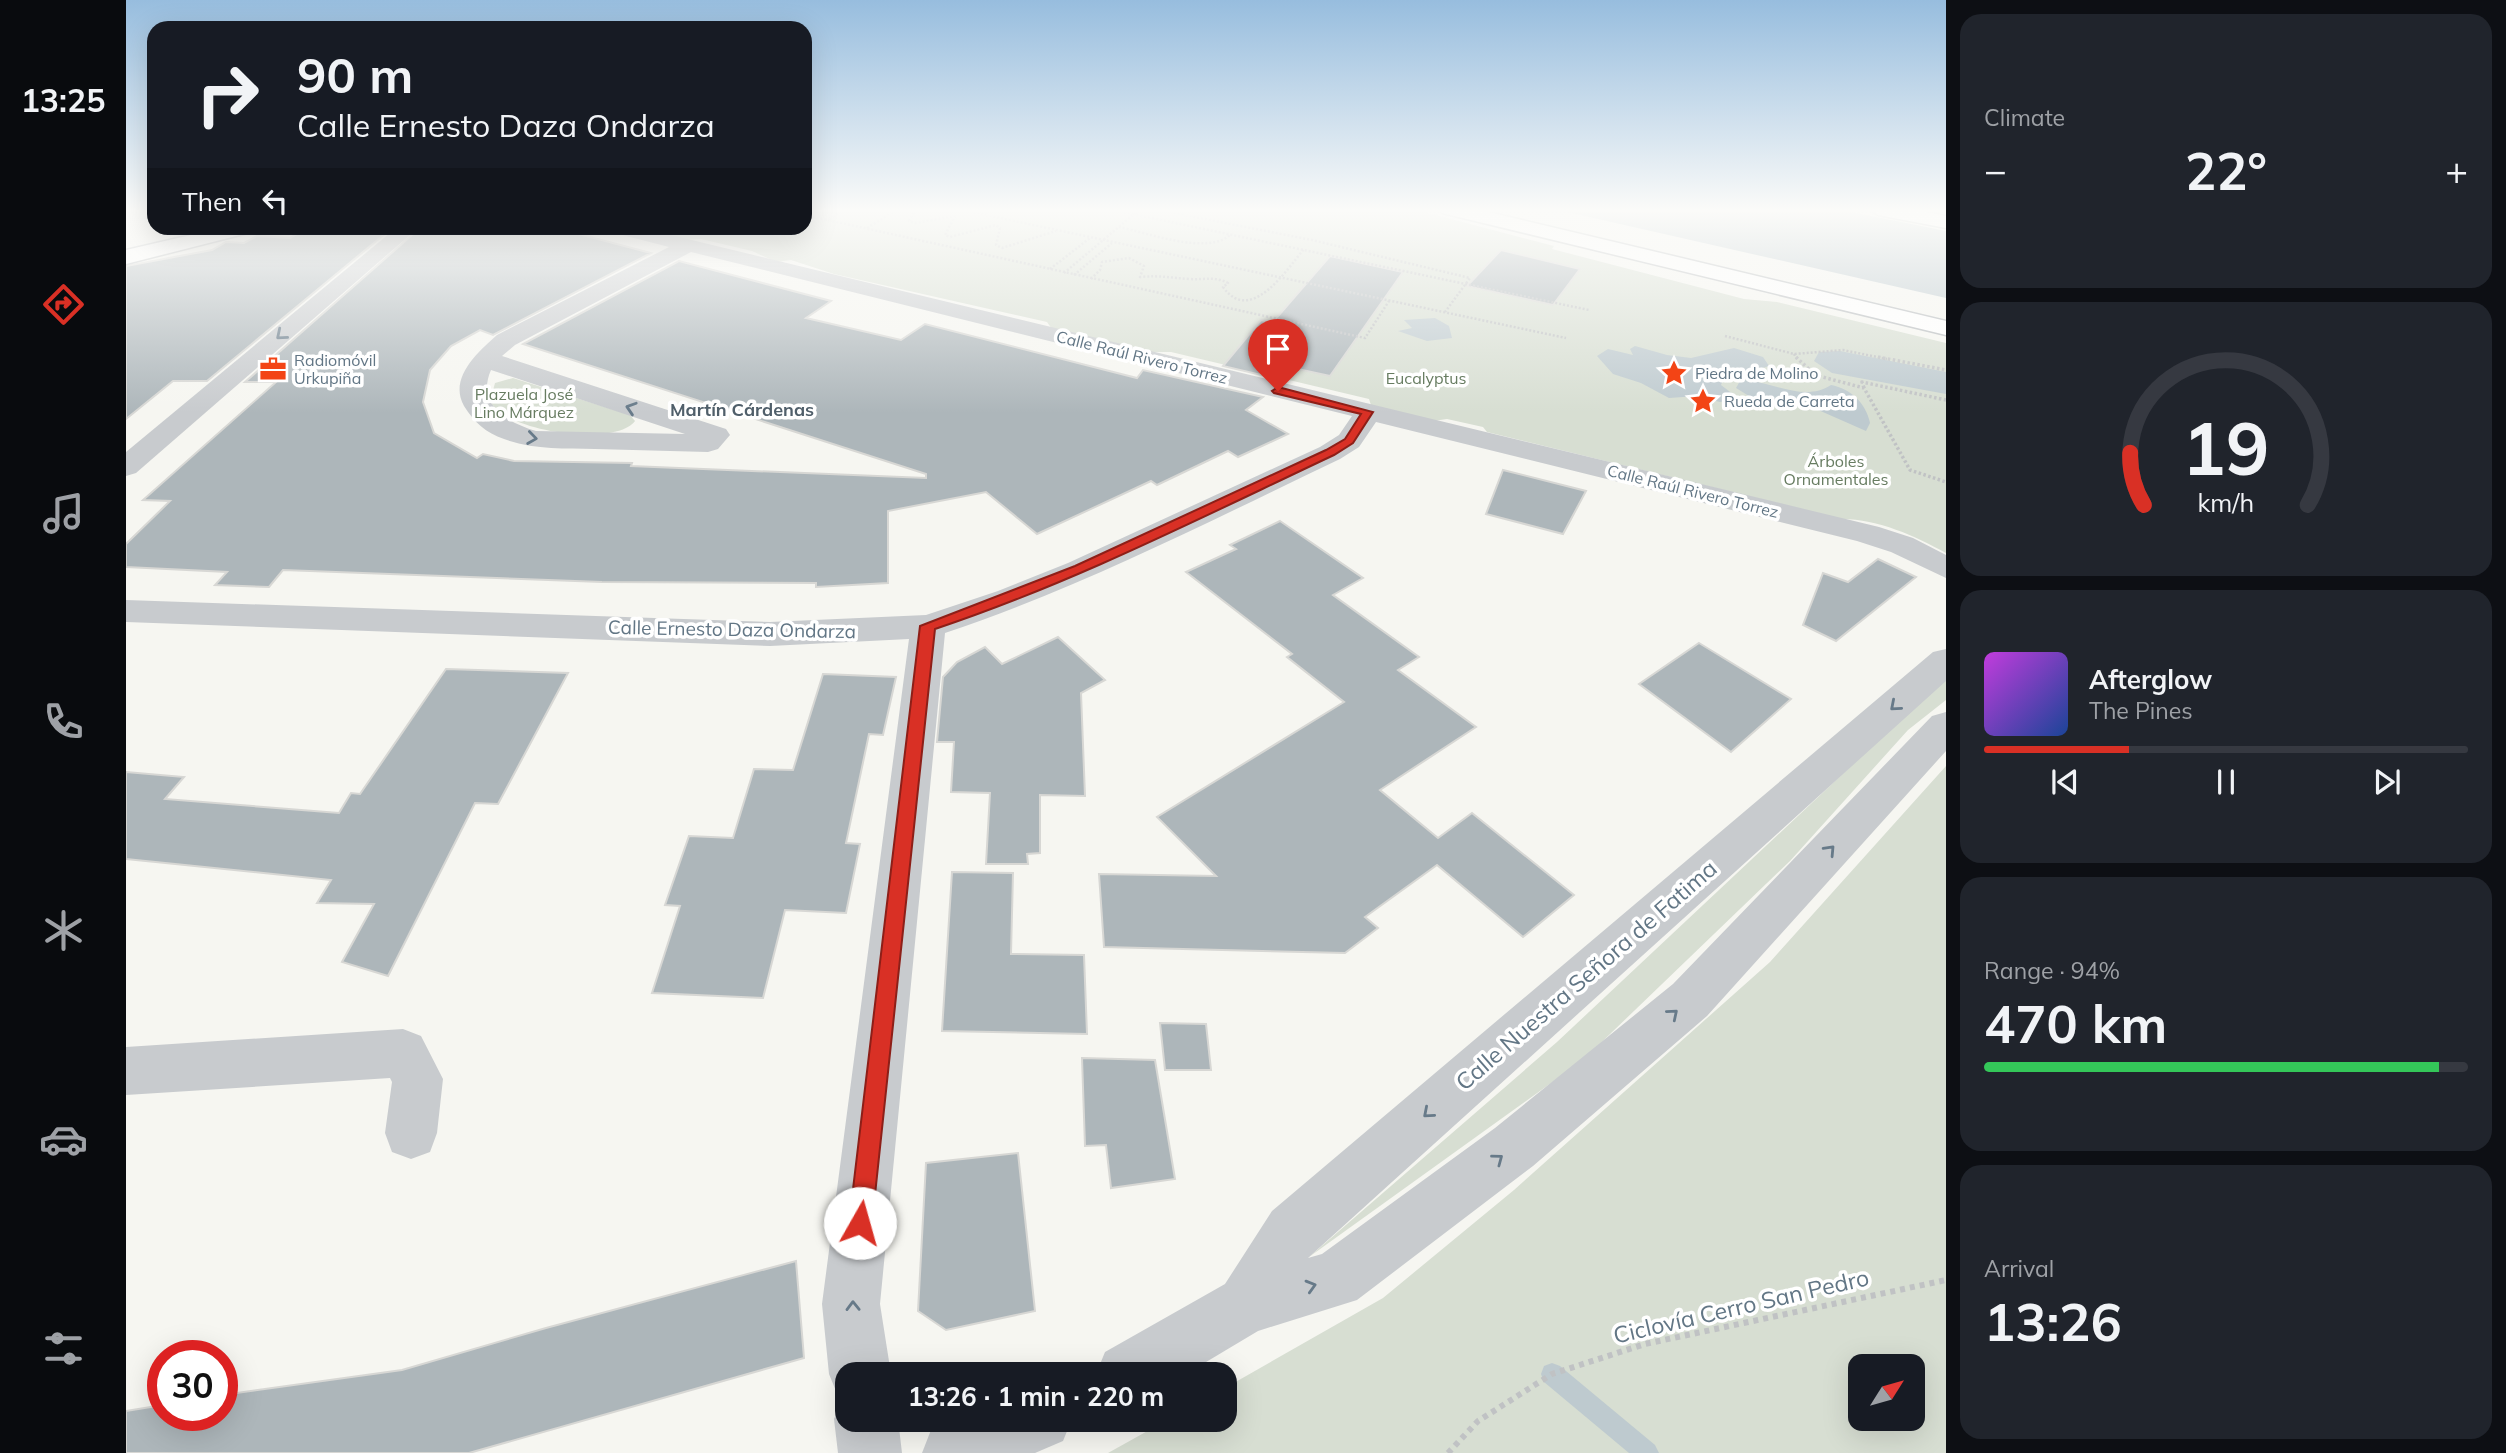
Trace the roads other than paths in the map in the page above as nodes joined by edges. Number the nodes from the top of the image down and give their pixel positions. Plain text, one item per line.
1 (350, 277) edge
2 (628, 277) edge
3 (813, 277) edge
4 (1732, 277) edge
5 (1776, 277) edge
6 (1946, 315) edge
7 (1946, 328) edge
8 (485, 359) junction
9 (1368, 412) junction
10 (126, 467) edge
11 (1946, 568) edge
12 (126, 611) edge
13 (928, 626) junction
14 (1946, 661) edge
15 (1946, 726) edge
16 (126, 1071) edge
17 (411, 1133) dead end
18 (1245, 1305) junction
19 (858, 1362) edge
20 (1148, 1362) edge
21 (868, 1432) edge
22 (1008, 1432) edge
23 (870, 1453) edge
24 (954, 1453) edge

1 -> 10 street
2 - 8 street
3 - 9 street, Calle Raúl Rivero Torrez
4 - 7 main road
5 - 6 main road
8 -> 8 street
9 - 11 street, Calle Raúl Rivero Torrez
9 - 13 street, Calle Ernesto Daza Ondarza
12 - 13 street, Calle Ernesto Daza Ondarza
19 -> 13 street
14 -> 18 street, Calle Nuestra Señora de Fatima
18 -> 15 street, Calle Nuestra Señora de Fatima
16 - 17 street
18 - 20 street, Calle Nuestra Señora de Fatima
21 - 23 street
22 - 24 street

